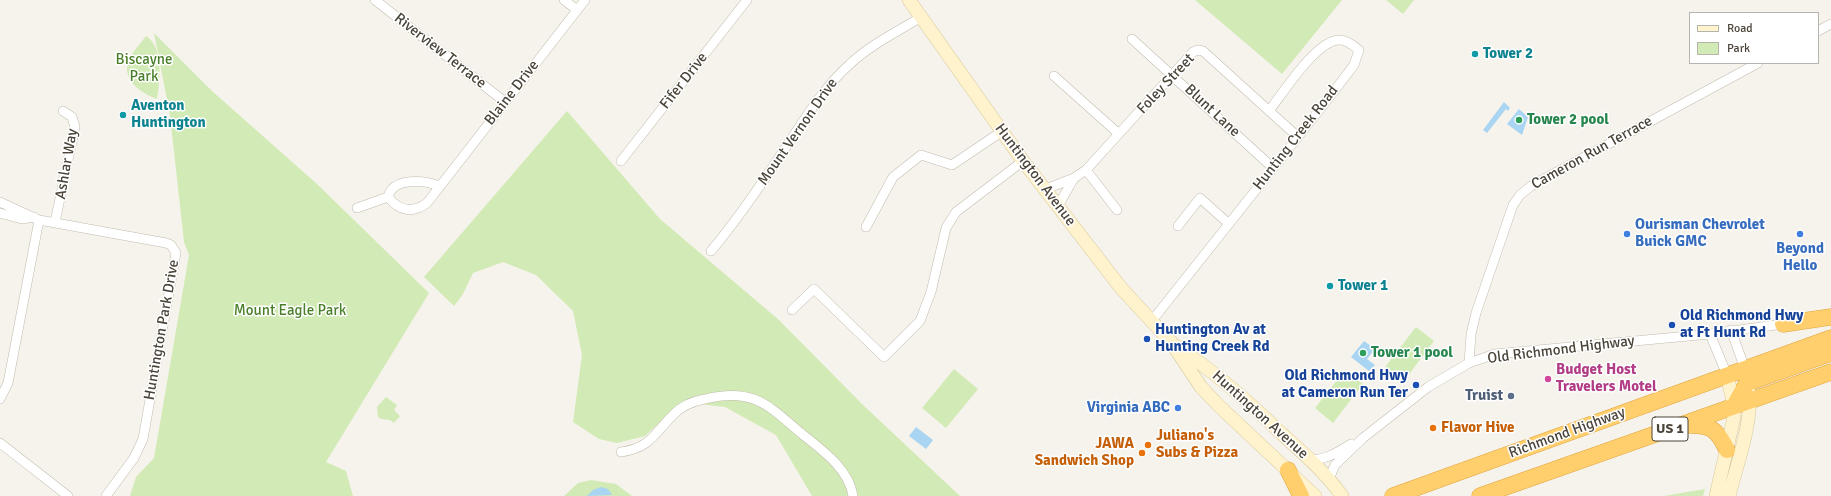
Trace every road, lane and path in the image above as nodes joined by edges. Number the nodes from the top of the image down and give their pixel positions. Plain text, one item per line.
1 (375, 0) edge
2 (564, 0) edge
3 (585, 0) edge
4 (747, 0) edge
5 (909, 0) edge
6 (577, 10) junction
7 (921, 17) junction
8 (1831, 24) edge
9 (1819, 30) edge
10 (1132, 39) dead end
11 (1756, 64) edge
12 (1172, 74) junction
13 (1054, 76) dead end
14 (505, 102) junction
15 (63, 110) dead end
16 (1269, 111) junction
17 (1001, 132) junction
18 (1119, 134) junction
19 (1298, 137) junction
20 (620, 161) dead end
21 (1023, 161) junction
22 (1273, 168) junction
23 (1086, 170) junction
24 (1074, 178) junction
25 (440, 186) junction
26 (1046, 190) junction
27 (388, 197) junction
28 (0, 202) edge
29 (1058, 206) junction
30 (357, 208) dead end
31 (1117, 210) dead end
32 (0, 213) edge
33 (37, 218) junction
34 (56, 222) junction
35 (1229, 224) junction
36 (1178, 226) dead end
37 (866, 227) dead end
38 (711, 251) dead end
39 (792, 310) dead end
40 (1831, 317) edge
41 (1151, 322) junction
42 (1783, 324) joint
43 (1731, 330) junction
44 (1710, 334) junction
45 (1831, 338) edge
46 (1171, 342) junction
47 (1831, 353) edge
48 (1469, 363) junction
49 (1831, 372) edge
50 (1727, 375) junction
51 (1746, 376) junction
52 (0, 399) edge
53 (1750, 401) junction
54 (1734, 406) junction
55 (1680, 425) junction
56 (1363, 438) junction
57 (0, 443) edge
58 (1727, 450) junction
59 (621, 452) dead end
60 (1310, 460) junction
61 (1288, 470) junction
62 (1329, 479) junction
63 (68, 496) edge
64 (106, 496) edge
65 (853, 496) edge
66 (1301, 496) edge
67 (1315, 496) edge
68 (1342, 496) edge
69 (1393, 496) edge
70 (1480, 496) edge
71 (1716, 496) edge
72 (1729, 496) edge

1 - 14 street, Riverview Terrace
2 - 6 street
3 - 6 street, Blaine Drive
4 - 20 street, Fifer Drive
5 - 7 main road, Huntington Avenue
6 - 14 street, Blaine Drive
7 - 17 main road, Huntington Avenue
7 - 38 street, Mount Vernon Drive
8 - 9 street
10 - 12 street, Blunt Lane
11 - 48 street, Cameron Run Terrace
12 - 16 street, Foley Street
12 - 18 street, Foley Street
12 - 22 street, Blunt Lane
13 - 18 street
14 - 25 street, Blaine Drive
15 - 34 street, Ashlar Way
16 - 19 street, Foley Street
16 - 19 street, Hunting Creek Road
17 - 21 main road, Huntington Avenue
17 - 37 street
18 - 23 street, Foley Street
19 - 22 street, Hunting Creek Road
21 - 26 main road, Huntington Avenue
21 - 39 street
22 - 35 street, Hunting Creek Road
23 - 24 street, Foley Street
23 - 31 street
24 - 26 street, Foley Street
24 - 29 street, Foley Street
25 - 27 street
25 - 27 street, Blaine Drive
26 - 29 main road, Huntington Avenue
27 - 30 street
28 - 33 street, Huntington Park Drive
29 - 41 main road, Huntington Avenue
32 - 33 street, Huntington Park Drive
33 - 34 street, Huntington Park Drive
33 - 52 street
34 - 64 street, Huntington Park Drive
35 - 36 street
35 - 41 street, Hunting Creek Road
40 - 42 highway
41 - 46 main road, Huntington Avenue
42 - 43 street, Old Richmond Highway
43 - 44 street, Old Richmond Highway
43 - 51 street
44 - 48 street, Old Richmond Highway
44 - 50 street
45 - 51 highway, Richmond Highway / US 1
46 - 60 main road, Huntington Avenue
46 - 61 main road, Huntington Avenue
47 - 51 highway
48 - 56 street, Old Richmond Highway
49 - 53 highway, Richmond Highway / US 1
50 - 51 highway, Richmond Highway / US 1
50 - 54 main road
50 - 69 highway, Richmond Highway / US 1
51 - 53 main road
51 - 54 highway
53 - 54 highway, Richmond Highway / US 1
53 - 72 main road
54 - 55 highway, Richmond Highway / US 1
54 - 58 main road
55 - 58 highway
55 - 70 highway, Richmond Highway / US 1
56 - 60 street, Old Richmond Highway
56 - 62 street, Old Richmond Highway
57 - 63 street
58 - 71 main road
59 - 65 street
60 - 62 main road, Huntington Avenue
61 - 66 highway
61 - 67 main road, Huntington Avenue
62 - 68 main road, Huntington Avenue

